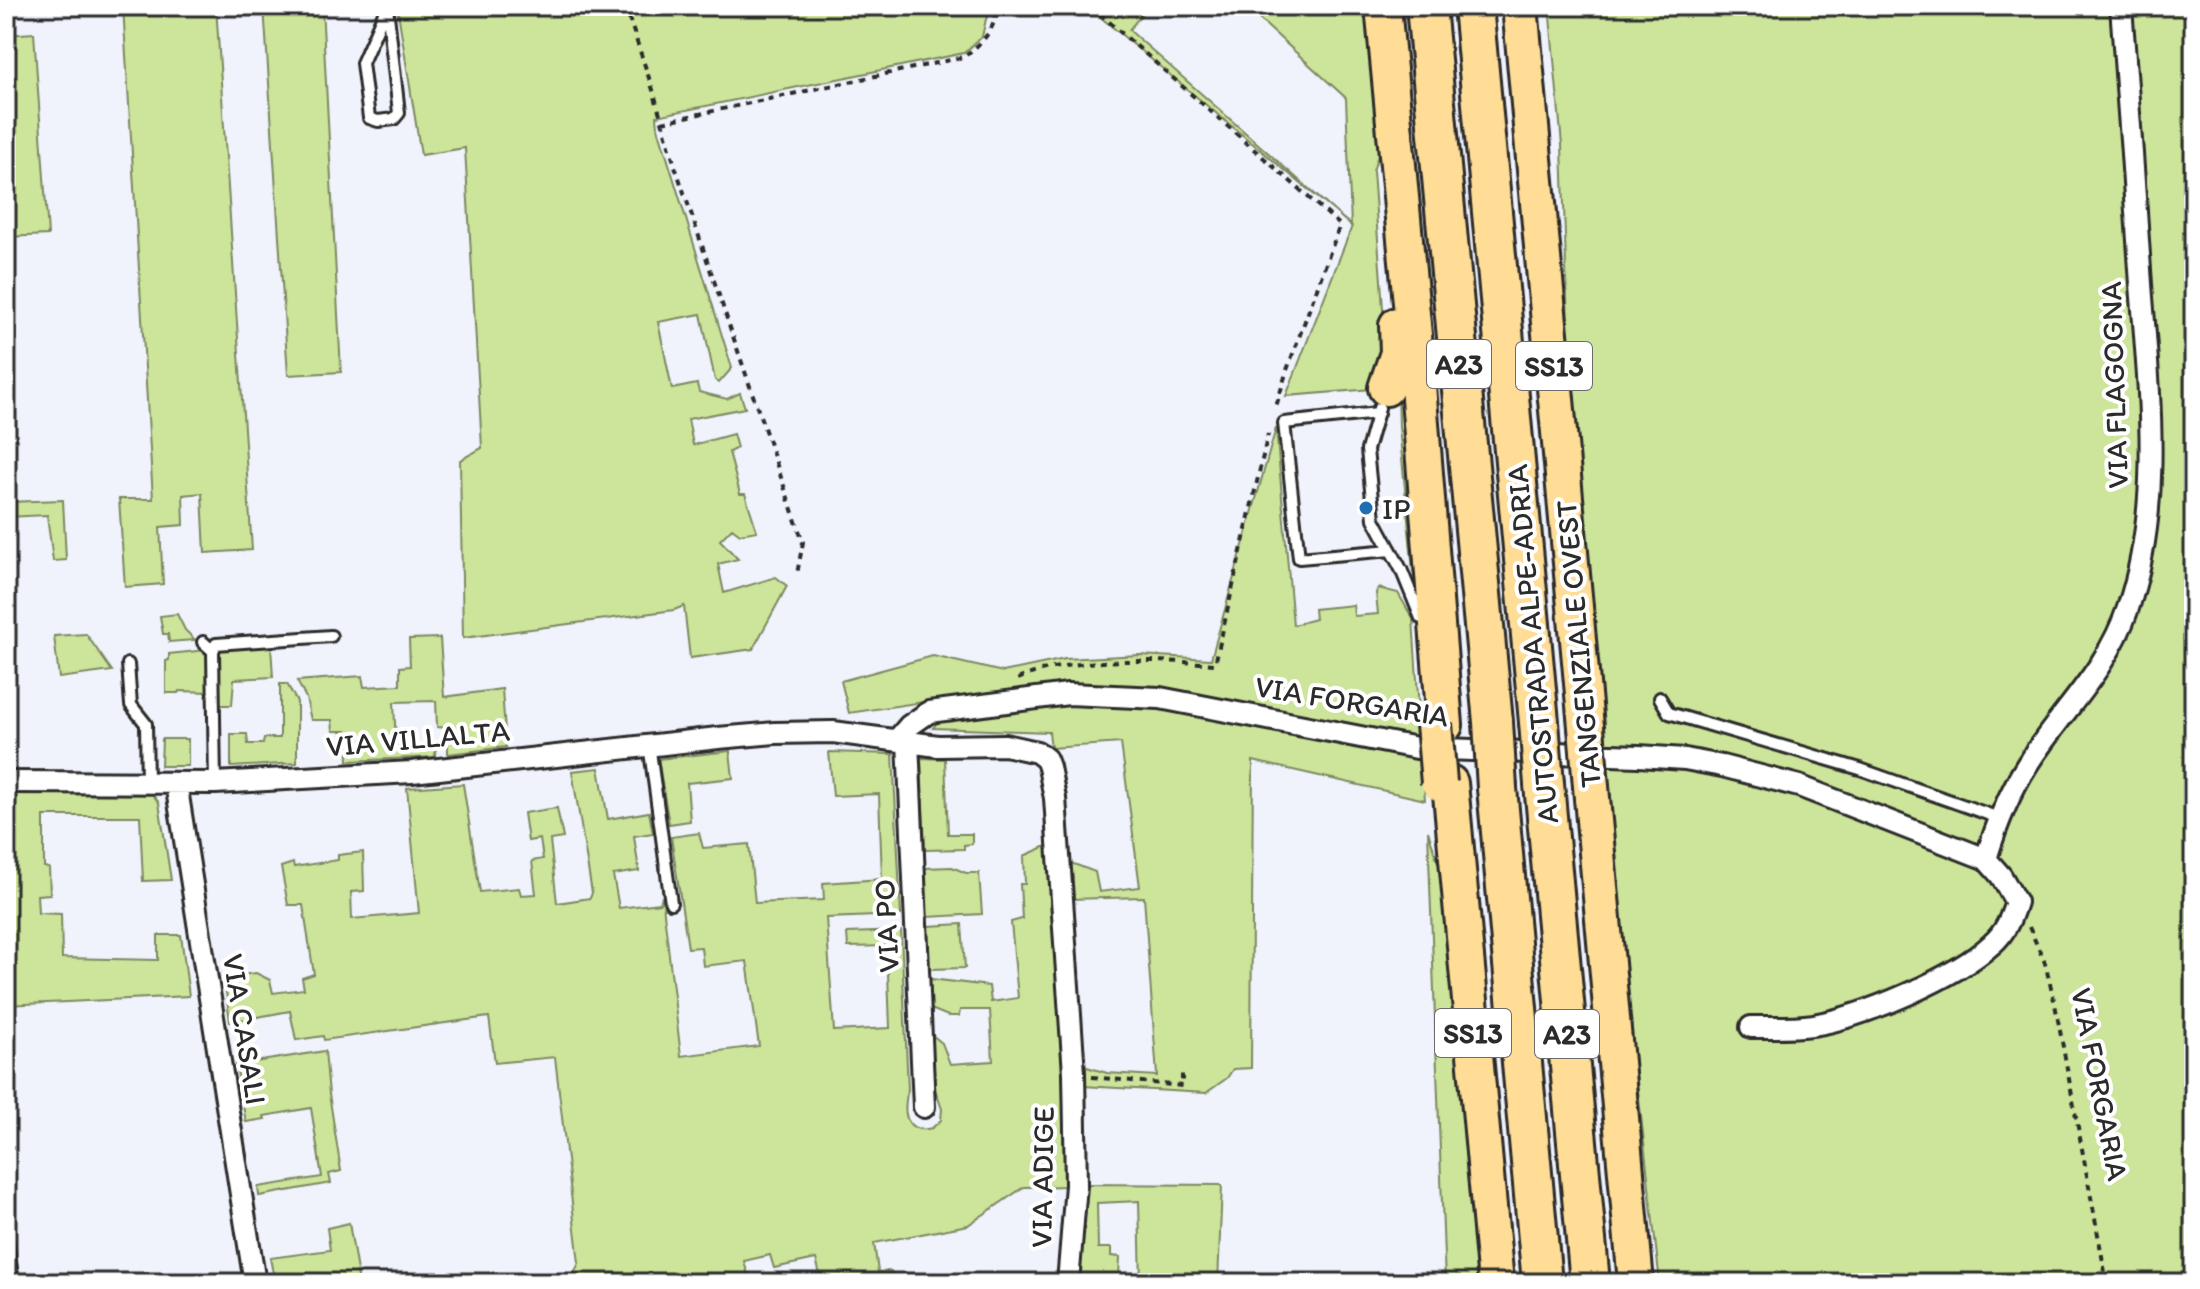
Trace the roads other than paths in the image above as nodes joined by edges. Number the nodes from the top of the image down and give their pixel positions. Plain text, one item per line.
1 (387, 6) edge
2 (1383, 6) edge
3 (1426, 6) edge
4 (1473, 6) edge
5 (2121, 6) edge
6 (1522, 11) edge
7 (1395, 150) junction
8 (1382, 400) junction
9 (1391, 550) junction
10 (1421, 618) joint
11 (331, 636) dead end
12 (203, 642) dead end
13 (213, 651) junction
14 (128, 664) dead end
15 (1660, 698) dead end
16 (1440, 725) junction
17 (902, 741) junction
18 (649, 744) junction
19 (6, 782) edge
20 (147, 783) junction
21 (176, 783) junction
22 (215, 783) junction
23 (1999, 818) junction
24 (1986, 859) junction
25 (671, 903) dead end
26 (1751, 1027) dead end
27 (924, 1107) dead end
28 (6, 1232) edge
29 (13, 1283) edge
30 (255, 1283) edge
31 (1068, 1283) edge
32 (1496, 1283) edge
33 (1542, 1283) edge
34 (1590, 1283) edge
35 (1636, 1283) edge

1 - 1 lane
2 - 7 highway, SS13
3 - 33 highway, AUTOSTRADA ALPE-ADRIA / A23, bridge
4 - 34 highway, AUTOSTRADA ALPE-ADRIA / A23, bridge
5 - 23 street, VIA FLAGOGNA
6 - 35 highway, TANGENZIALE OVEST / SS13, bridge
7 - 8 highway
7 - 16 highway, SS13
8 - 9 lane
8 - 9 lane
9 - 10 lane
10 - 16 highway
11 - 13 lane
12 - 13 lane
13 - 22 lane
14 - 20 lane
15 - 23 lane
16 - 32 highway, SS13
17 - 18 street, VIA VILLALTA
17 - 24 street, VIA FORGARIA
17 - 27 street, VIA PO
17 - 31 street, VIA ADIGE
18 - 22 street, VIA VILLALTA
18 - 25 lane
19 - 20 street, VIA VILLALTA
20 - 21 street, VIA VILLALTA
21 - 22 street, VIA VILLALTA
21 - 30 street, VIA CASALI
23 - 24 street
24 - 26 street
28 - 29 lane

